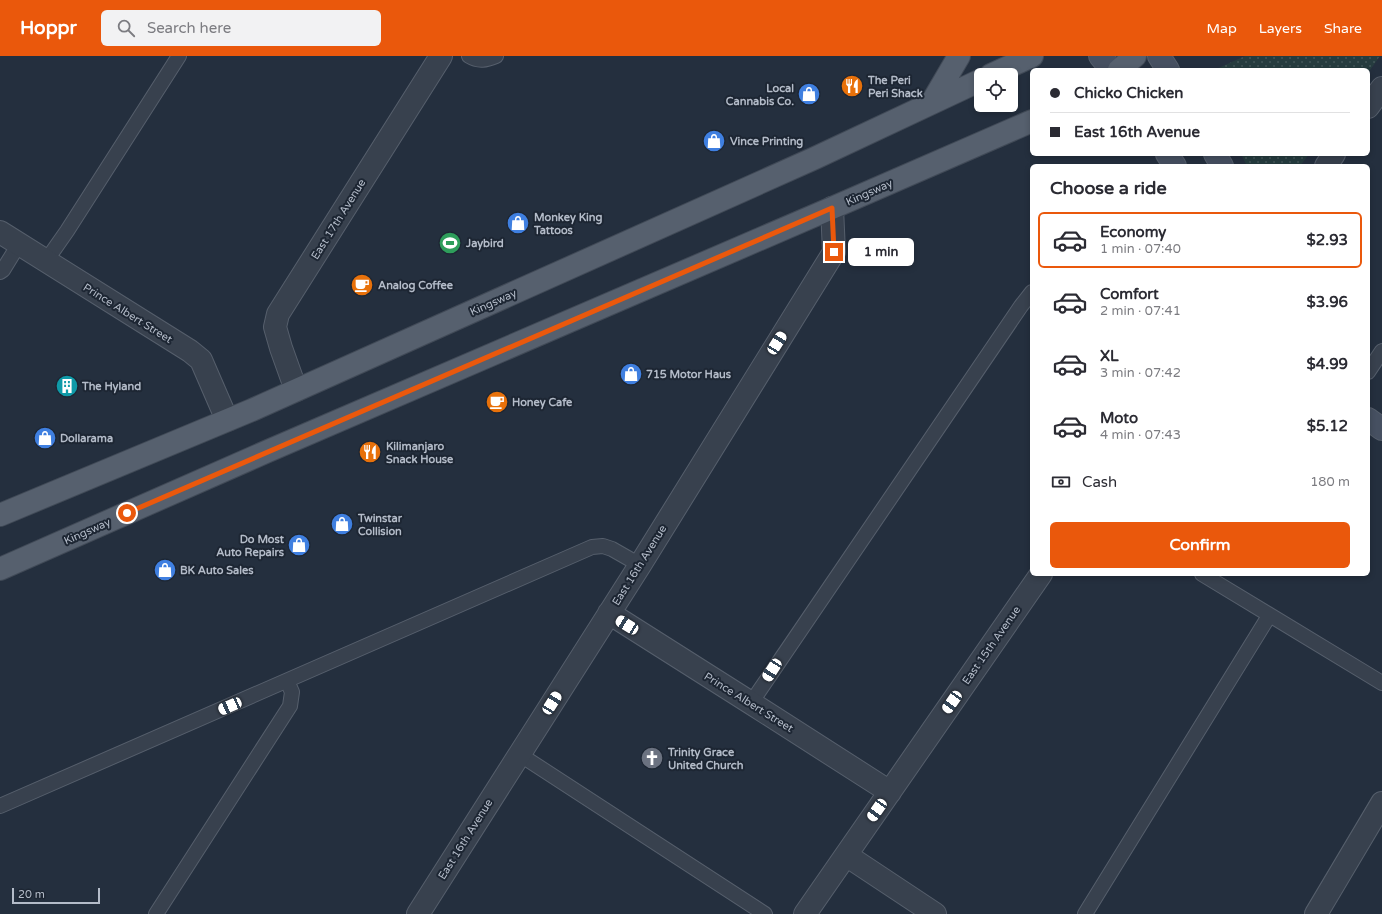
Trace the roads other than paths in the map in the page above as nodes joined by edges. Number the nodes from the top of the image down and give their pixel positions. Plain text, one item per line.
1 (179, 56) edge
2 (441, 56) edge
3 (469, 56) edge
4 (496, 56) edge
5 (959, 56) edge
6 (1032, 56) edge
7 (1100, 56) edge
8 (1135, 56) edge
9 (1159, 56) edge
10 (1006, 68) edge
11 (1110, 68) edge
12 (1121, 68) edge
13 (1167, 68) edge
14 (974, 83) edge
15 (1382, 88) edge
16 (932, 102) junction
17 (1370, 104) edge
18 (1030, 122) edge
19 (832, 208) junction
20 (0, 232) edge
21 (19, 244) junction
22 (46, 261) junction
23 (0, 272) edge
24 (1030, 294) edge
25 (1382, 351) edge
26 (1370, 369) edge
27 (296, 390) junction
28 (227, 420) junction
29 (1370, 420) edge
30 (1382, 429) edge
31 (0, 515) edge
32 (640, 564) junction
33 (0, 569) edge
34 (1040, 576) edge
35 (1205, 576) edge
36 (608, 613) junction
37 (1269, 616) junction
38 (288, 681) junction
39 (1382, 683) edge
40 (751, 702) junction
41 (519, 754) junction
42 (890, 792) junction
43 (1382, 803) edge
44 (0, 806) edge
45 (846, 855) junction
46 (156, 914) edge
47 (418, 914) edge
48 (765, 914) edge
49 (805, 914) edge
50 (935, 914) edge
51 (1086, 914) edge
52 (1316, 914) edge

1 - 22 lane
2 - 27 street, East 17th Avenue
3 - 4 lane
5 - 16 main road
6 - 10 main road
7 - 11 street
8 - 12 main road
9 - 13 street
14 - 16 main road, Kingsway
15 - 17 street
16 - 27 main road, Kingsway
18 - 19 main road, Kingsway
19 - 32 street, East 16th Avenue
19 - 33 main road, Kingsway
20 - 21 street, Prince Albert Street
21 - 22 street, Prince Albert Street
21 - 23 lane
22 - 28 street, Prince Albert Street
24 - 40 lane
25 - 26 lane
27 - 28 main road, Kingsway
28 - 31 main road, Kingsway
29 - 30 street
32 - 36 street, East 16th Avenue
32 - 38 lane
34 - 42 street, East 15th Avenue
35 - 37 lane
36 - 40 street, Prince Albert Street
36 - 41 street, East 16th Avenue
37 - 39 lane
37 - 51 lane
38 - 44 lane
38 - 46 lane
40 - 42 street, Prince Albert Street
41 - 47 street, East 16th Avenue
41 - 48 lane
42 - 45 street, East 15th Avenue
43 - 52 street
45 - 49 street, East 15th Avenue
45 - 50 street

